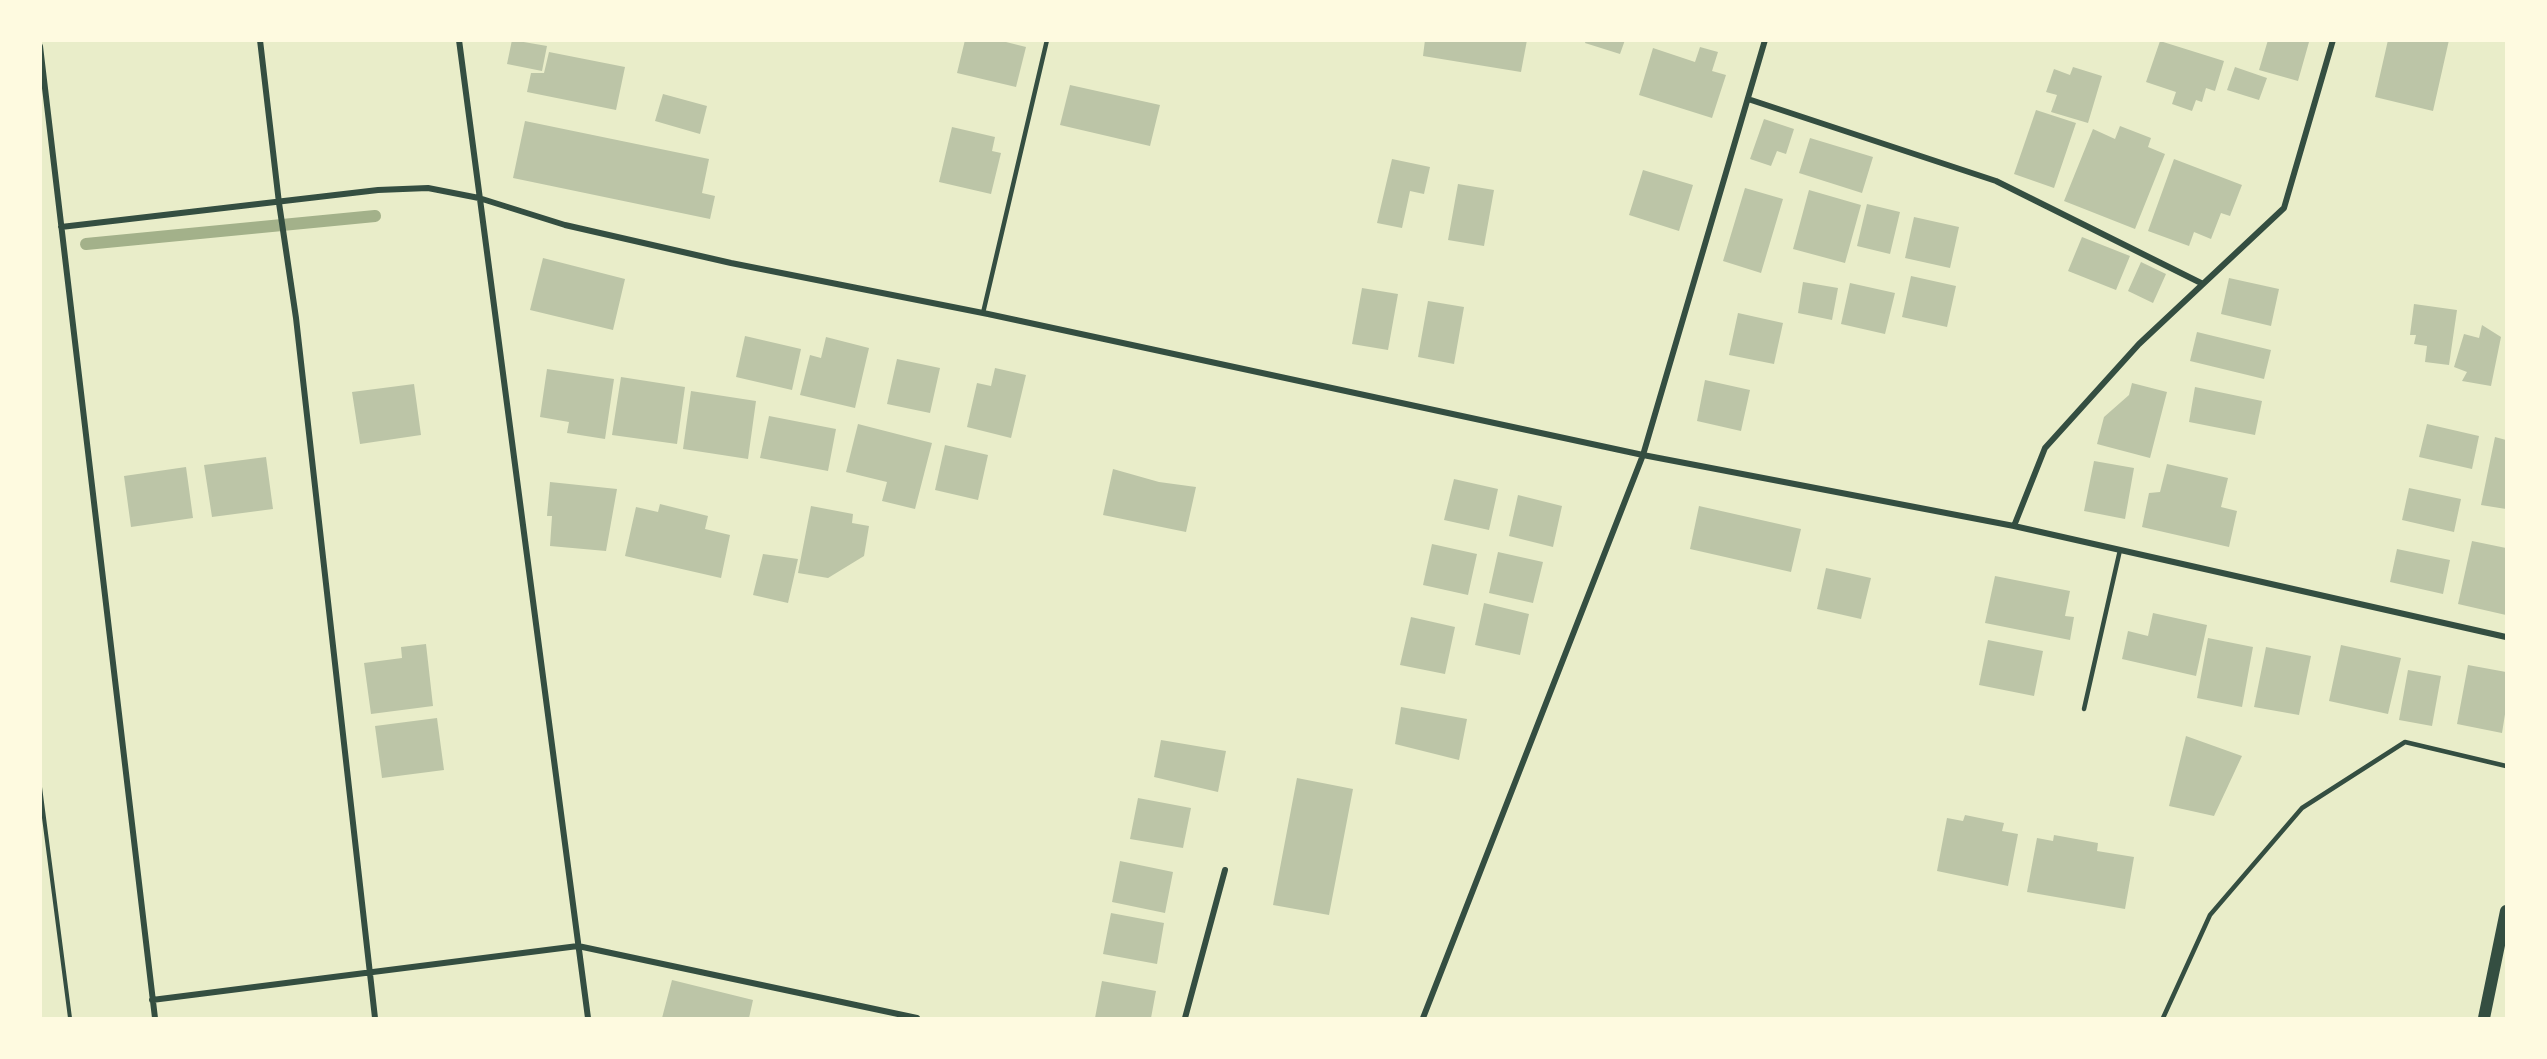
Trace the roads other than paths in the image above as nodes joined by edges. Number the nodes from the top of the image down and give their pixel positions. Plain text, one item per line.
1 (260, 40) edge
2 (459, 40) edge
3 (1047, 40) edge
4 (1765, 40) edge
5 (2333, 40) edge
6 (40, 46) edge
7 (1748, 99) junction
8 (479, 198) junction
9 (279, 203) junction
10 (61, 227) junction
11 (2203, 284) junction
12 (984, 313) junction
13 (1643, 455) junction
14 (2014, 526) junction
15 (2120, 550) junction
16 (2506, 638) edge
17 (2084, 709) dead end
18 (2506, 766) edge
19 (1225, 870) dead end
20 (2506, 911) edge
21 (578, 946) junction
22 (369, 973) junction
23 (152, 1000) junction
24 (155, 1018) edge
25 (375, 1018) edge
26 (588, 1018) edge
27 (917, 1018) edge
28 (1185, 1018) edge
29 (1423, 1018) edge
30 (2163, 1018) edge
31 (2484, 1018) edge

1 - 9 street
2 - 8 street
3 - 12 lane
4 - 7 street
5 - 11 street
6 - 10 street
7 - 11 street
7 - 13 street
8 - 9 street
8 - 12 street
8 - 21 street
9 - 10 street
9 - 22 street
10 - 23 street
11 - 14 street
12 - 13 street
13 - 14 street
13 - 29 street
14 - 15 street
15 - 16 street
15 - 17 lane
18 - 30 lane
19 - 28 street
20 - 31 main road
21 - 22 street
21 - 26 street
21 - 27 street
22 - 23 street
22 - 25 street
23 - 24 street

